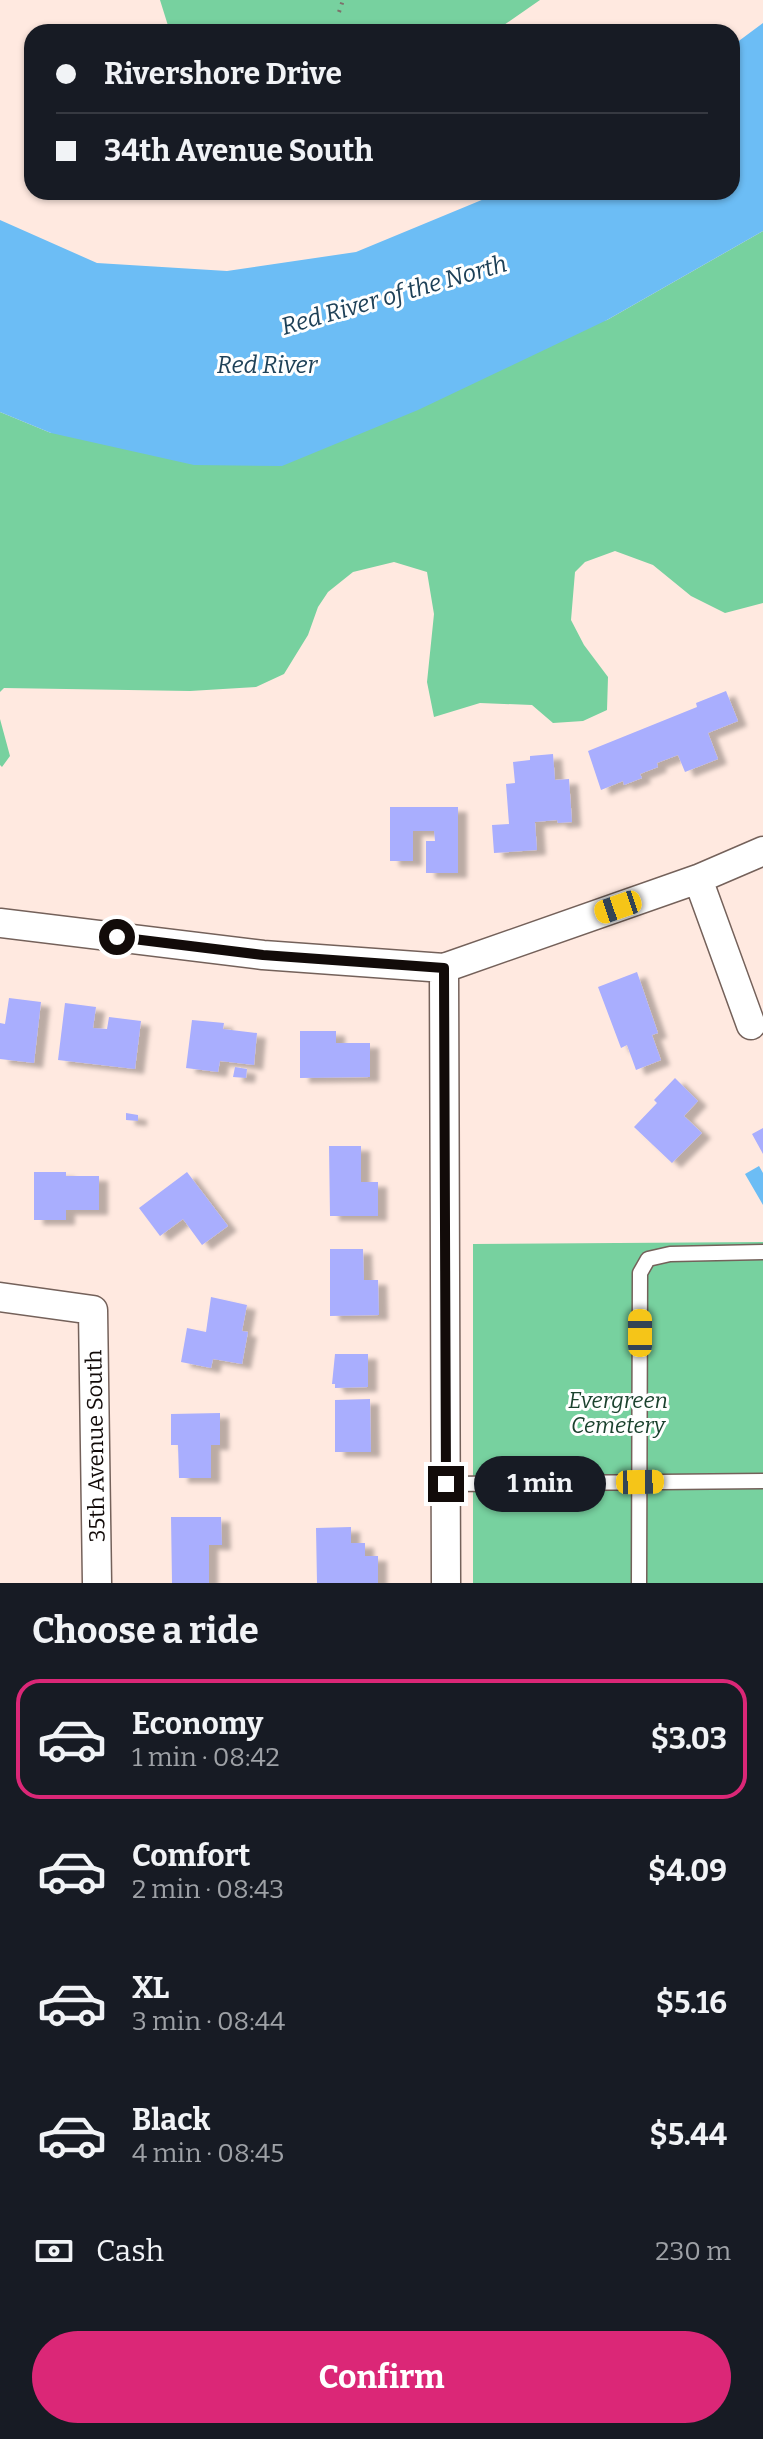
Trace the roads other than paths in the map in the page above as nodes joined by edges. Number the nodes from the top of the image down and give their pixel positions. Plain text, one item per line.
1 (763, 851) edge
2 (698, 879) junction
3 (0, 923) edge
4 (444, 968) junction
5 (751, 1025) dead end
6 (763, 1252) edge
7 (0, 1297) edge
8 (763, 1481) edge
9 (640, 1482) junction
10 (446, 1484) junction
11 (97, 1583) edge
12 (446, 1583) edge
13 (639, 1583) edge

1 - 2 street
2 - 4 street
2 - 5 street
3 - 4 street
4 - 10 street
6 - 9 lane
7 - 11 street, 35th Avenue South
8 - 9 lane
9 - 10 lane
9 - 13 lane
10 - 12 street

